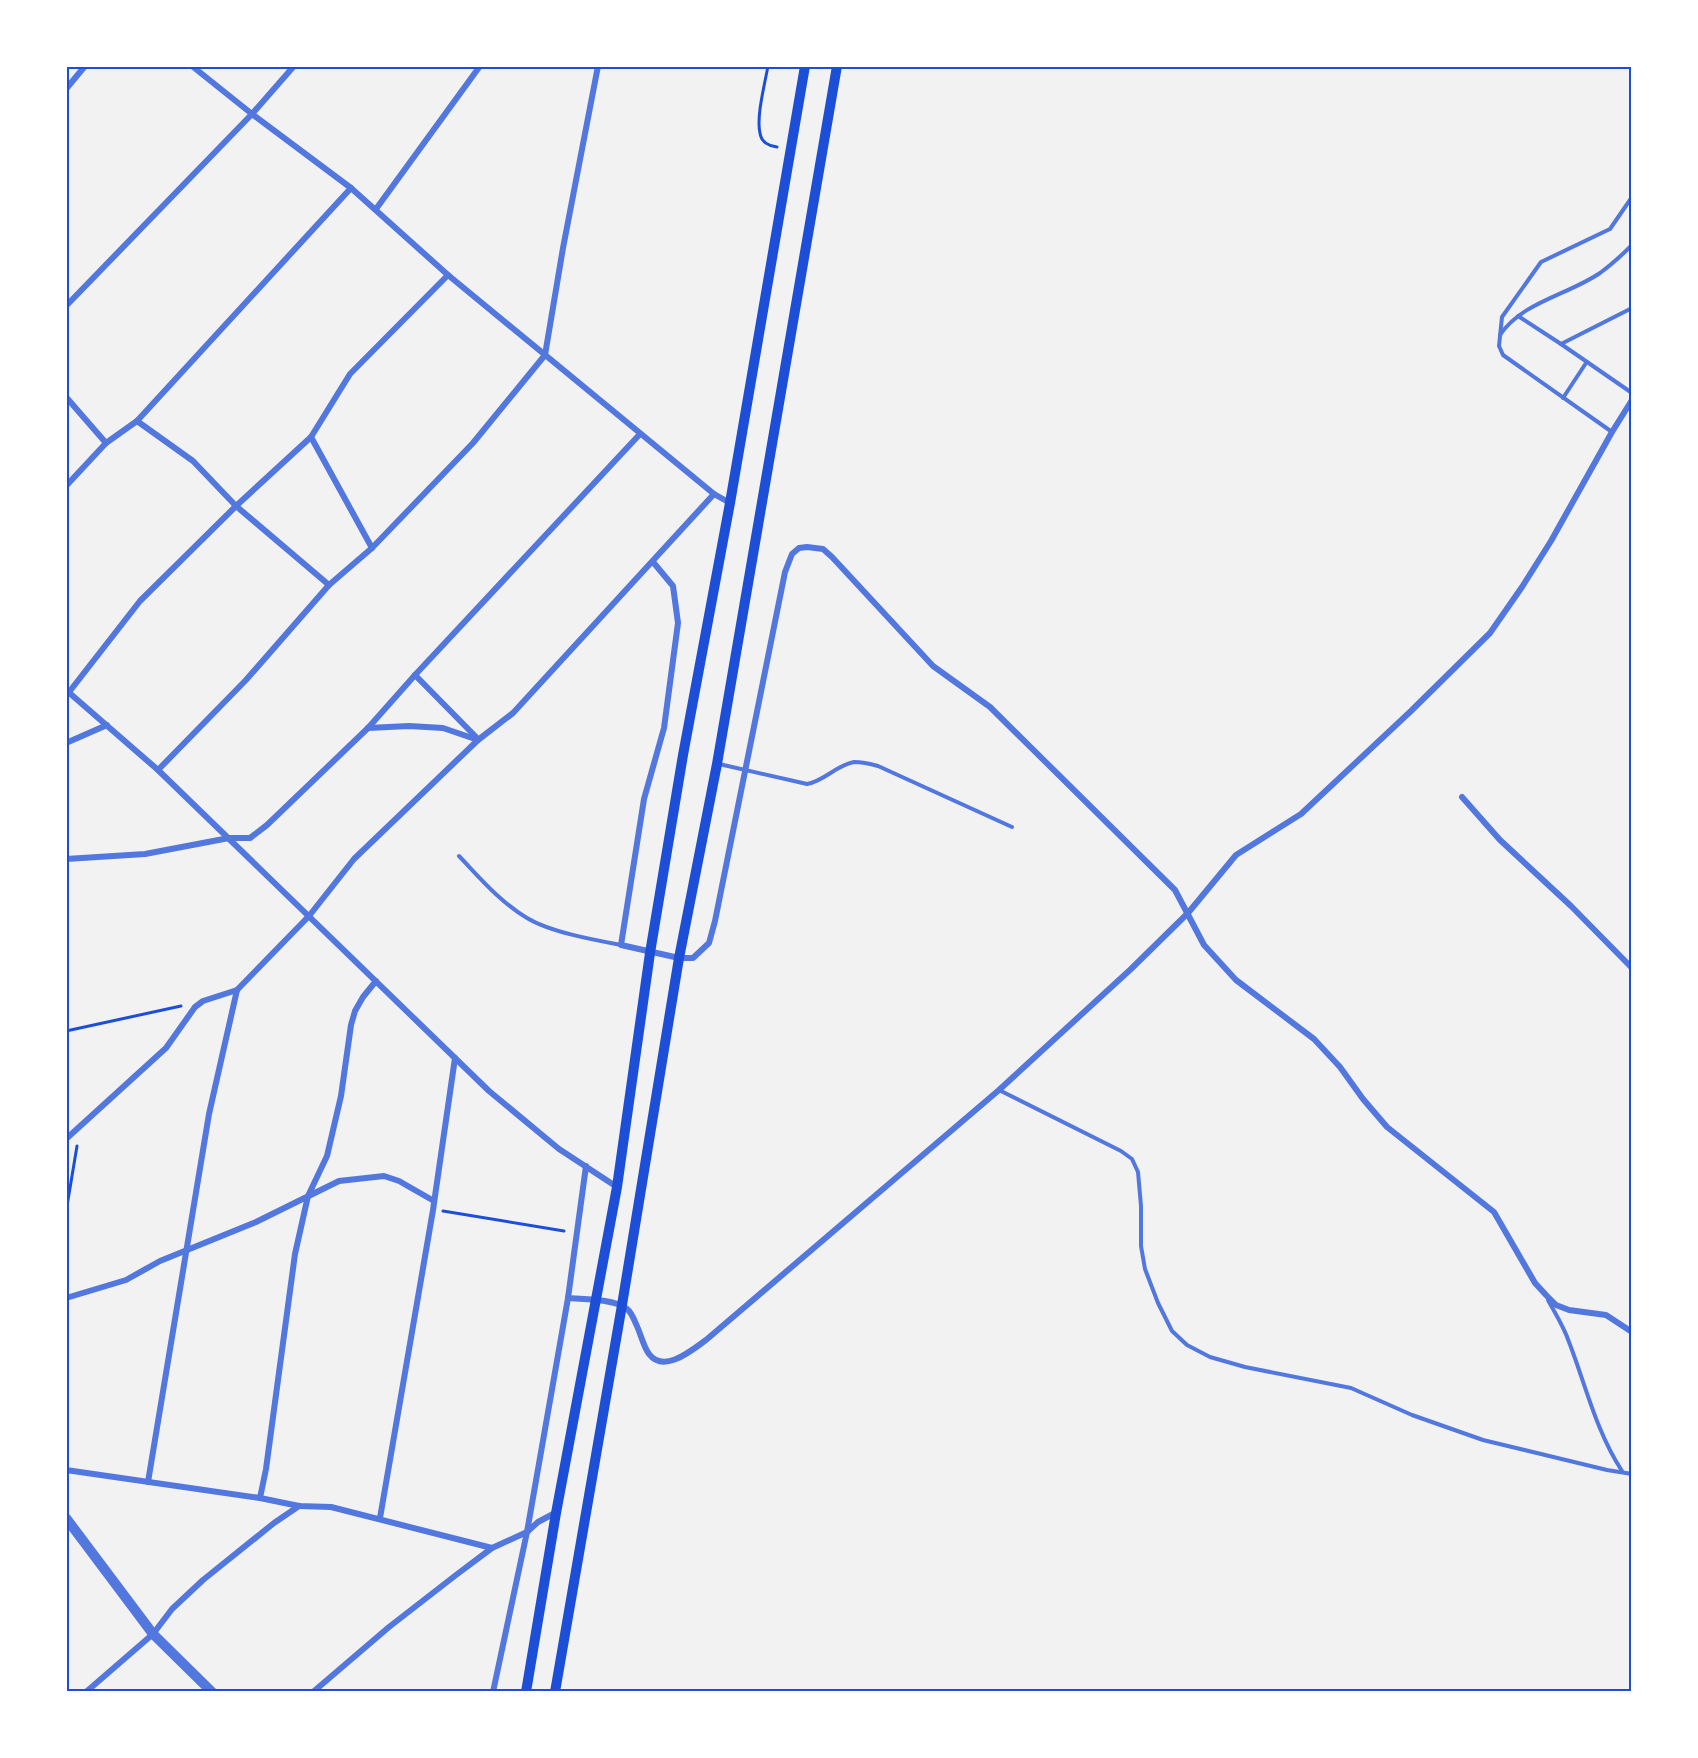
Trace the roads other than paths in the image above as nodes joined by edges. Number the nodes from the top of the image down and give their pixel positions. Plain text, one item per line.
1 (85, 66) edge
2 (192, 66) edge
3 (294, 66) edge
4 (480, 66) edge
5 (598, 66) edge
6 (805, 66) edge
7 (837, 66) edge
8 (66, 89) edge
9 (252, 114) junction
10 (351, 188) junction
11 (1632, 197) edge
12 (376, 209) junction
13 (1632, 245) edge
14 (448, 275) junction
15 (66, 306) edge
16 (1632, 308) edge
17 (1518, 316) junction
18 (1499, 336) junction
19 (1561, 344) junction
20 (545, 355) junction
21 (1586, 363) junction
22 (1632, 393) edge
23 (66, 397) edge
24 (1563, 398) junction
25 (1632, 400) edge
26 (137, 421) junction
27 (1612, 432) junction
28 (640, 434) junction
29 (310, 437) junction
30 (106, 443) junction
31 (66, 486) edge
32 (714, 494) junction
33 (730, 503) junction
34 (236, 506) junction
35 (372, 548) junction
36 (653, 562) junction
37 (329, 585) junction
38 (415, 675) junction
39 (67, 693) edge
40 (107, 725) junction
41 (368, 728) junction
42 (478, 740) junction
43 (66, 743) edge
44 (717, 764) junction
45 (158, 770) junction
46 (745, 771) junction
47 (1462, 796) dead end
48 (1012, 827) dead end
49 (229, 838) junction
50 (459, 856) dead end
51 (66, 859) edge
52 (1188, 913) junction
53 (309, 916) junction
54 (621, 945) junction
55 (650, 953) junction
56 (679, 958) junction
57 (1632, 968) edge
58 (376, 981) junction
59 (237, 990) junction
60 (455, 1058) junction
61 (999, 1090) junction
62 (66, 1139) edge
63 (586, 1166) junction
64 (616, 1187) junction
65 (308, 1196) junction
66 (434, 1201) junction
67 (188, 1250) junction
68 (1546, 1296) junction
69 (66, 1298) edge
70 (568, 1298) junction
71 (595, 1300) junction
72 (622, 1305) junction
73 (1632, 1332) edge
74 (66, 1470) edge
75 (1622, 1472) junction
76 (1632, 1474) edge
77 (148, 1482) junction
78 (260, 1498) junction
79 (299, 1506) junction
80 (556, 1512) junction
81 (380, 1518) junction
82 (67, 1521) edge
83 (527, 1532) junction
84 (492, 1548) junction
85 (153, 1634) junction
86 (86, 1692) edge
87 (212, 1692) edge
88 (313, 1692) edge
89 (493, 1692) edge
90 (526, 1692) edge
91 (555, 1692) edge

1 - 8 street
2 - 9 street
3 - 9 street
4 - 12 street
5 - 20 street
6 - 33 main road
7 - 44 main road
9 - 10 street
9 - 15 street
10 - 12 street
10 - 26 street
11 - 18 lane
12 - 14 street
13 - 17 lane
14 - 20 street
14 - 29 street
16 - 19 lane
17 - 18 lane
17 - 19 lane
18 - 24 lane
19 - 21 lane
20 - 28 street
20 - 35 street
21 - 22 lane
21 - 24 lane
23 - 30 street
24 - 27 lane
25 - 27 street
26 - 30 street
26 - 34 street
27 - 52 street
28 - 32 street
28 - 38 street
29 - 34 street
29 - 35 street
30 - 31 street
32 - 33 street
32 - 36 street
33 - 55 main road
34 - 37 street
34 - 39 street
35 - 37 street
36 - 42 street
36 - 54 street
37 - 45 street
38 - 41 street
38 - 42 street
39 - 40 street
40 - 43 street
40 - 45 street
41 - 42 street
41 - 49 street
42 - 53 street
44 - 46 lane
44 - 56 main road
45 - 49 street
46 - 48 lane
46 - 52 street
46 - 56 street
47 - 57 street
49 - 51 street
49 - 53 street
50 - 54 lane
52 - 61 street
52 - 68 street
53 - 58 street
53 - 59 street
54 - 55 street
55 - 56 street
55 - 64 main road
56 - 72 main road
58 - 60 street
58 - 65 street
59 - 62 street
59 - 67 street
60 - 63 street
60 - 66 street
61 - 72 street
61 - 75 lane
63 - 64 street
63 - 70 street
64 - 71 main road
65 - 66 street
65 - 67 street
65 - 78 street
66 - 81 street
67 - 69 street
67 - 77 street
68 - 73 street
68 - 75 lane
70 - 71 street
70 - 83 street
71 - 72 street
71 - 80 main road
72 - 91 main road
74 - 77 street
75 - 76 lane
77 - 78 street
78 - 79 street
79 - 81 street
79 - 85 street
80 - 83 street
80 - 90 main road
81 - 84 street
82 - 85 street
83 - 84 street
83 - 89 street
84 - 88 street
85 - 86 street
85 - 87 street

